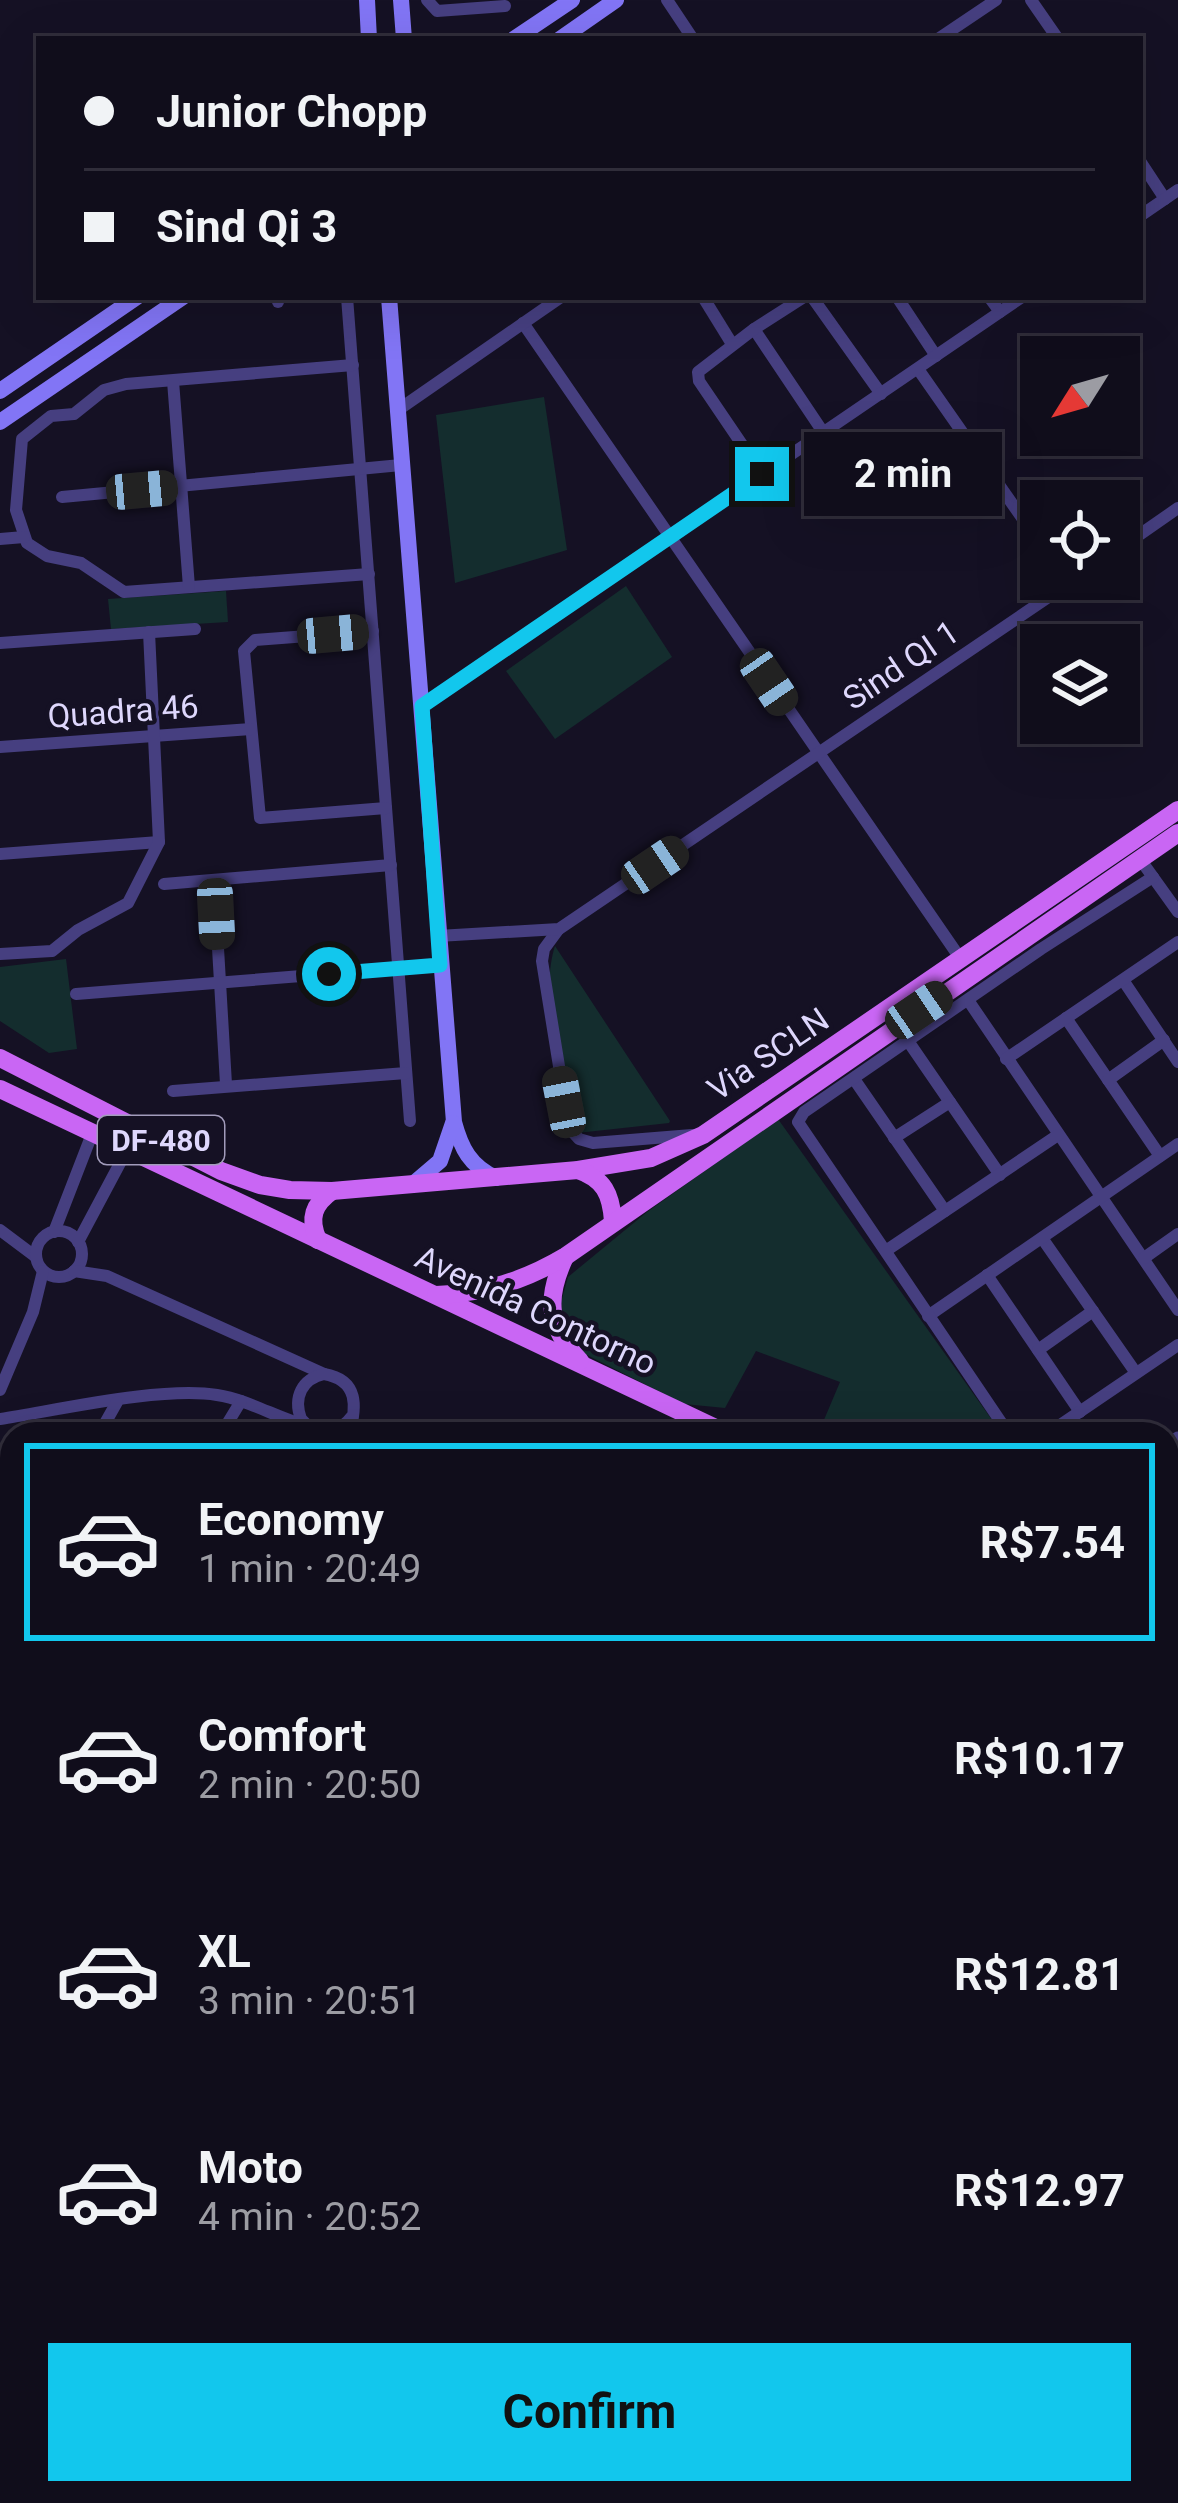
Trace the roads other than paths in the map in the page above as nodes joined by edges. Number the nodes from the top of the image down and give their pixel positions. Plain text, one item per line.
1 (367, 0) edge
2 (401, 0) edge
3 (427, 0) edge
4 (572, 0) edge
5 (616, 0) edge
6 (667, 0) edge
7 (996, 0) edge
8 (1031, 0) edge
9 (505, 6) dead end
10 (369, 36) edge
11 (404, 36) edge
12 (518, 36) edge
13 (564, 36) edge
14 (692, 36) edge
15 (942, 36) edge
16 (1056, 36) edge
17 (1143, 166) edge
18 (1178, 190) edge
19 (1165, 199) junction
20 (1143, 214) edge
21 (133, 300) edge
22 (175, 300) edge
23 (347, 300) edge
24 (389, 300) edge
25 (557, 300) edge
26 (705, 300) edge
27 (803, 300) edge
28 (810, 300) edge
29 (899, 300) edge
30 (991, 300) edge
31 (1018, 300) edge
32 (1000, 312) junction
33 (524, 323) junction
34 (754, 329) junction
35 (732, 344) junction
36 (936, 356) junction
37 (353, 365) junction
38 (918, 369) junction
39 (24, 374) junction
40 (173, 381) junction
41 (0, 391) edge
42 (881, 394) junction
43 (37, 396) junction
44 (398, 410) junction
45 (16, 411) junction
46 (0, 422) edge
47 (823, 432) junction
48 (401, 465) junction
49 (360, 472) junction
50 (762, 474) junction
51 (182, 487) junction
52 (62, 496) dead end
53 (1178, 508) edge
54 (1020, 515) edge
55 (1140, 534) edge
56 (24, 537) junction
57 (670, 538) junction
58 (0, 539) edge
59 (369, 574) junction
60 (189, 587) junction
61 (1040, 600) edge
62 (195, 629) dead end
63 (373, 631) junction
64 (149, 632) junction
65 (0, 643) edge
66 (422, 706) junction
67 (250, 729) junction
68 (156, 737) junction
69 (0, 747) edge
70 (818, 755) junction
71 (386, 808) junction
72 (1178, 810) edge
73 (1178, 833) edge
74 (159, 842) junction
75 (0, 854) edge
76 (1140, 859) junction
77 (391, 865) junction
78 (1153, 877) junction
79 (214, 880) junction
80 (164, 884) dead end
81 (1178, 912) edge
82 (559, 929) junction
83 (439, 936) junction
84 (1178, 942) edge
85 (0, 955) edge
86 (960, 958) junction
87 (440, 965) junction
88 (398, 968) junction
89 (1123, 980) junction
90 (220, 982) junction
91 (76, 994) dead end
92 (968, 1000) junction
93 (1066, 1018) junction
94 (1164, 1040) junction
95 (908, 1041) junction
96 (1006, 1059) junction
97 (1178, 1062) edge
98 (4, 1063) edge
99 (406, 1073) junction
100 (854, 1079) junction
101 (1108, 1080) junction
102 (226, 1084) junction
103 (0, 1089) edge
104 (173, 1090) dead end
105 (950, 1102) junction
106 (766, 1103) junction
107 (743, 1119) junction
108 (410, 1121) dead end
109 (454, 1122) junction
110 (92, 1134) junction
111 (703, 1135) junction
112 (1058, 1136) junction
113 (894, 1138) junction
114 (1178, 1144) edge
115 (127, 1150) junction
116 (1160, 1156) junction
117 (578, 1170) junction
118 (1000, 1175) junction
119 (496, 1178) junction
120 (413, 1184) junction
121 (332, 1191) junction
122 (1102, 1196) junction
123 (945, 1211) junction
124 (613, 1220) junction
125 (0, 1230) edge
126 (1178, 1234) edge
127 (48, 1235) junction
128 (1042, 1238) junction
129 (318, 1240) junction
130 (80, 1246) junction
131 (887, 1250) junction
132 (566, 1256) junction
133 (1144, 1258) junction
134 (40, 1264) junction
135 (68, 1274) junction
136 (987, 1275) junction
137 (107, 1276) junction
138 (436, 1295) junction
139 (1094, 1310) junction
140 (1178, 1310) edge
141 (33, 1312) junction
142 (928, 1316) junction
143 (1178, 1345) edge
144 (1038, 1350) junction
145 (295, 1361) junction
146 (584, 1365) junction
147 (1136, 1373) junction
148 (325, 1374) junction
149 (0, 1390) edge
150 (298, 1395) junction
151 (241, 1401) junction
152 (117, 1402) junction
153 (260, 1408) junction
154 (1080, 1412) junction
155 (353, 1415) junction
156 (0, 1419) edge
157 (106, 1422) edge
158 (228, 1422) edge
159 (293, 1422) edge
160 (304, 1422) edge
161 (348, 1422) edge
162 (352, 1422) edge
163 (703, 1422) edge
164 (1001, 1422) edge
165 (1065, 1422) edge

1 - 10 main road
2 - 11 main road
3 - 9 street
4 - 12 main road
5 - 13 main road
6 - 14 street
7 - 15 street
8 - 16 street
17 - 19 street
18 - 19 street
19 - 20 street
21 - 39 main road
22 - 43 main road
23 - 37 street
24 - 44 main road
25 - 33 street
26 - 35 street
27 - 34 street
28 - 42 street
29 - 36 street
30 - 32 street
31 - 32 street
32 - 36 street
33 - 44 street
33 - 57 street
34 - 35 street
34 - 47 street
35 - 50 street
36 - 38 street
37 - 40 street
37 - 49 street
38 - 42 street
38 - 54 street
39 - 41 main road
39 - 43 main road
40 - 51 street
40 - 56 street
41 - 45 main road
42 - 47 street
43 - 45 main road
44 - 48 main road
45 - 46 main road
47 - 50 street
48 - 49 street
48 - 66 main road
49 - 51 street
49 - 59 street
50 - 57 street
51 - 52 street
51 - 60 street
53 - 55 street
56 - 58 street
56 - 60 street
57 - 66 street
57 - 70 street
59 - 60 street
59 - 63 street
61 - 70 street, Sind QI 1
62 - 64 street
63 - 67 street
63 - 71 street
64 - 65 street
64 - 68 street
66 - 83 main road
67 - 68 street, Quadra 46
67 - 71 street
68 - 69 street, Quadra 46
68 - 74 street
70 - 82 street, Sind QI 1
70 - 86 street
71 - 77 street
72 - 86 main road, Via SCLN
73 - 76 main road, Via SCLN
74 - 75 street
74 - 85 street
76 - 78 street
76 - 106 main road, Via SCLN
77 - 79 street
77 - 88 street
78 - 81 street
78 - 92 street
79 - 80 street
79 - 90 street
82 - 83 street
82 - 111 street
83 - 87 main road
84 - 89 street
86 - 106 main road, Via SCLN
87 - 88 street
87 - 109 main road
88 - 90 street
88 - 99 street
89 - 93 street
89 - 94 street
90 - 91 street
90 - 102 street
92 - 95 street
92 - 96 street
93 - 96 street
93 - 101 street
94 - 97 street
94 - 101 street
95 - 100 street
95 - 105 street
96 - 112 street
98 - 121 main road, DF-480
99 - 102 street
99 - 108 street
100 - 113 street
100 - 131 street
101 - 116 street
102 - 104 street
103 - 110 main road, DF-480
105 - 113 street
105 - 118 street
106 - 107 main road, Via SCLN
107 - 111 main road, Via SCLN
107 - 124 main road, Via SCLN
109 - 119 main road
109 - 120 main road
110 - 115 main road, DF-480
110 - 127 street
111 - 117 main road, Via SCLN
112 - 118 street
112 - 122 street
113 - 123 street
114 - 116 street
115 - 129 main road, DF-480
115 - 130 street
116 - 122 street
117 - 119 main road, Via SCLN
117 - 124 main road
118 - 123 street
119 - 120 main road, Via SCLN
120 - 121 main road, Via SCLN
121 - 129 main road
122 - 128 street
122 - 133 street
123 - 131 street
124 - 132 main road, Via SCLN
125 - 127 street
125 - 134 street
126 - 133 street
127 - 130 street
127 - 134 street
128 - 136 street
128 - 139 street
129 - 138 main road, Avenida Contorno
130 - 135 street
130 - 137 street
131 - 142 street
132 - 138 main road, Via SCLN
132 - 146 main road
133 - 140 street
134 - 135 street
134 - 141 street
135 - 137 street
135 - 141 street
136 - 142 street
136 - 144 street
137 - 145 street
138 - 146 main road, Avenida Contorno
139 - 144 street
139 - 147 street
141 - 149 street
142 - 164 street
143 - 147 street
144 - 154 street
145 - 148 street
145 - 150 street
146 - 163 main road, Avenida Contorno
147 - 154 street
148 - 150 street
148 - 155 street
150 - 153 street
150 - 160 street
151 - 152 street
151 - 153 street
151 - 158 street
152 - 156 street
152 - 157 street
153 - 159 street
154 - 165 street
155 - 161 street
155 - 162 street

